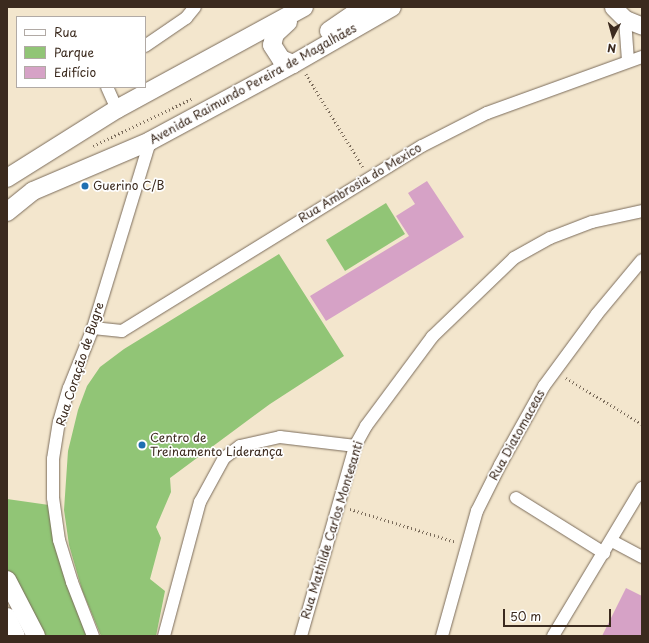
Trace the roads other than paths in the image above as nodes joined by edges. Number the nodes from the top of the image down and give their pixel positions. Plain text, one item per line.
1 (195, 7) edge
2 (304, 7) edge
3 (308, 7) edge
4 (364, 7) edge
5 (392, 7) edge
6 (619, 13) edge
7 (642, 26) edge
8 (146, 45) edge
9 (323, 46) junction
10 (642, 57) edge
11 (628, 61) junction
12 (296, 63) junction
13 (107, 88) edge
14 (117, 109) junction
15 (150, 141) junction
16 (7, 178) edge
17 (642, 211) edge
18 (7, 212) edge
19 (642, 260) edge
20 (93, 328) junction
21 (355, 446) junction
22 (642, 488) edge
23 (516, 498) dead end
24 (612, 541) junction
25 (604, 553) junction
26 (642, 557) edge
27 (7, 580) edge
28 (7, 617) edge
29 (16, 636) edge
30 (36, 636) edge
31 (93, 636) edge
32 (164, 636) edge
33 (301, 636) edge
34 (442, 636) edge
35 (553, 636) edge

1 - 8 street
2 - 14 main road
3 - 12 main road
4 - 9 main road
5 - 9 main road, Avenida Raimundo Pereira de Magalhães
6 - 7 main road
6 - 11 street
9 - 12 main road, Avenida Raimundo Pereira de Magalhães
10 - 11 street, Rua Ambrosia do Mexico
11 - 20 street, Rua Ambrosia do Mexico
12 - 15 main road, Avenida Raimundo Pereira de Magalhães
13 - 14 street
14 - 16 main road
15 - 18 main road, Avenida Raimundo Pereira de Magalhães
15 - 20 street, Rua Coração de Bugre
17 - 21 street, Rua Mathilde Carlos Montesanti
19 - 34 street, Rua Diatomaceas
20 - 31 street, Rua Coração de Bugre
21 - 32 street
21 - 33 street, Rua Mathilde Carlos Montesanti
22 - 24 street
23 - 25 street
24 - 25 street
24 - 26 street
25 - 35 street
27 - 30 main road
28 - 29 main road

